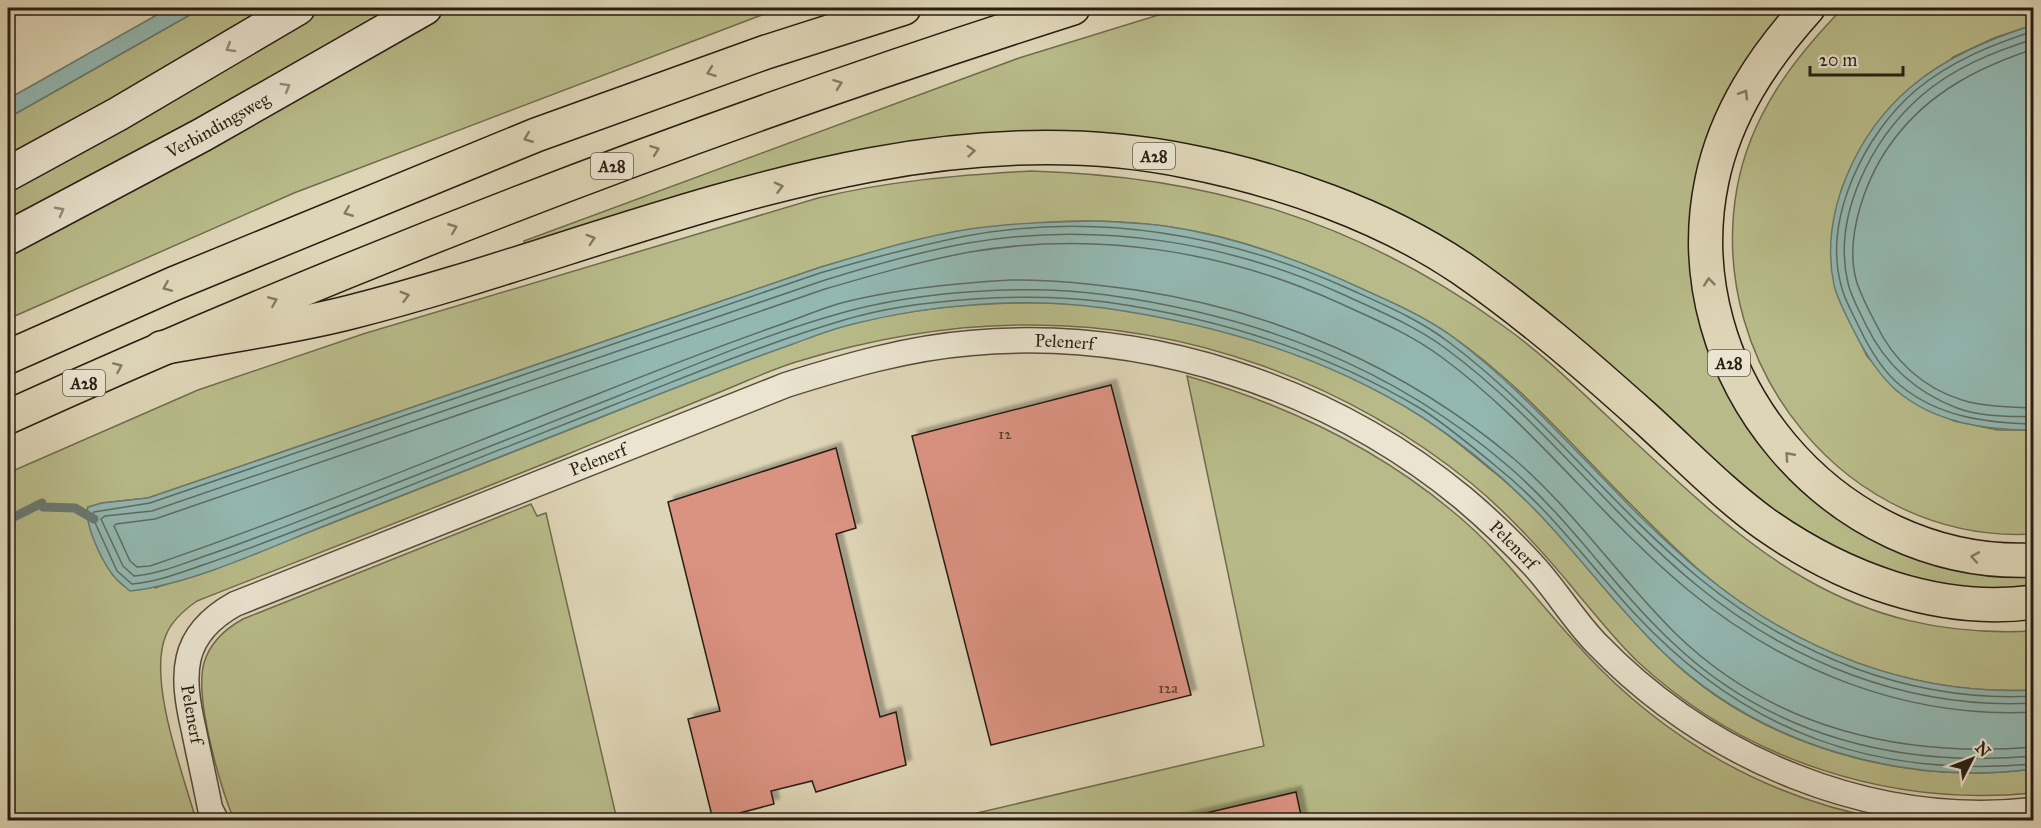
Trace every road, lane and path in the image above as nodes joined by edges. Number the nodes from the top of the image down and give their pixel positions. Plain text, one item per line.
1 (298, 8) edge
2 (425, 8) edge
3 (904, 8) edge
4 (1072, 8) edge
5 (1808, 8) edge
6 (8, 174) edge
7 (8, 238) edge
8 (161, 348) junction
9 (8, 357) edge
10 (8, 417) edge
11 (2034, 560) edge
12 (2034, 602) edge
13 (2034, 810) edge
14 (216, 820) edge

1 -> 6 main road
7 -> 2 main road, Verbindingsweg
3 -> 9 highway
8 -> 4 highway, A28
11 -> 5 highway, A28
10 -> 8 highway, A28
8 -> 12 highway, A28
13 - 14 street, Pelenerf

